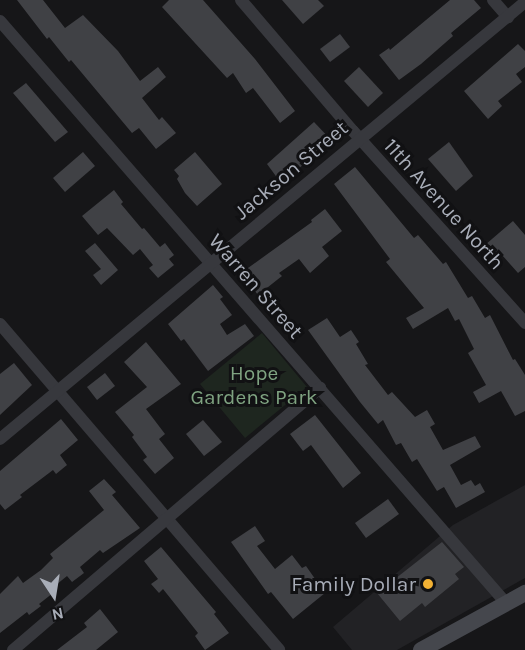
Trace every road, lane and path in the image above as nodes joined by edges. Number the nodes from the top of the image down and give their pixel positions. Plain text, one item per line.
1 (241, 0) edge
2 (493, 0) edge
3 (525, 2) edge
4 (508, 17) junction
5 (0, 21) edge
6 (360, 139) junction
7 (210, 263) junction
8 (525, 323) edge
9 (0, 324) edge
10 (320, 387) junction
11 (57, 391) junction
12 (0, 440) edge
13 (166, 520) junction
14 (525, 592) edge
15 (506, 603) junction
16 (13, 650) edge
17 (279, 650) edge
18 (421, 650) edge

1 - 6 street, 11th Avenue North
2 - 4 street
3 - 4 street, Jackson Street
4 - 6 street, Jackson Street
5 - 7 street, Warren Street
6 - 7 street, Jackson Street
6 - 8 street, 11th Avenue North
7 - 10 street, Warren Street
7 - 11 street, Jackson Street
9 - 11 street
10 - 13 street
10 - 15 street, Warren Street
11 - 12 street, Jackson Street
11 - 13 street
13 - 16 street
13 - 17 street
14 - 15 main road
15 - 18 main road

